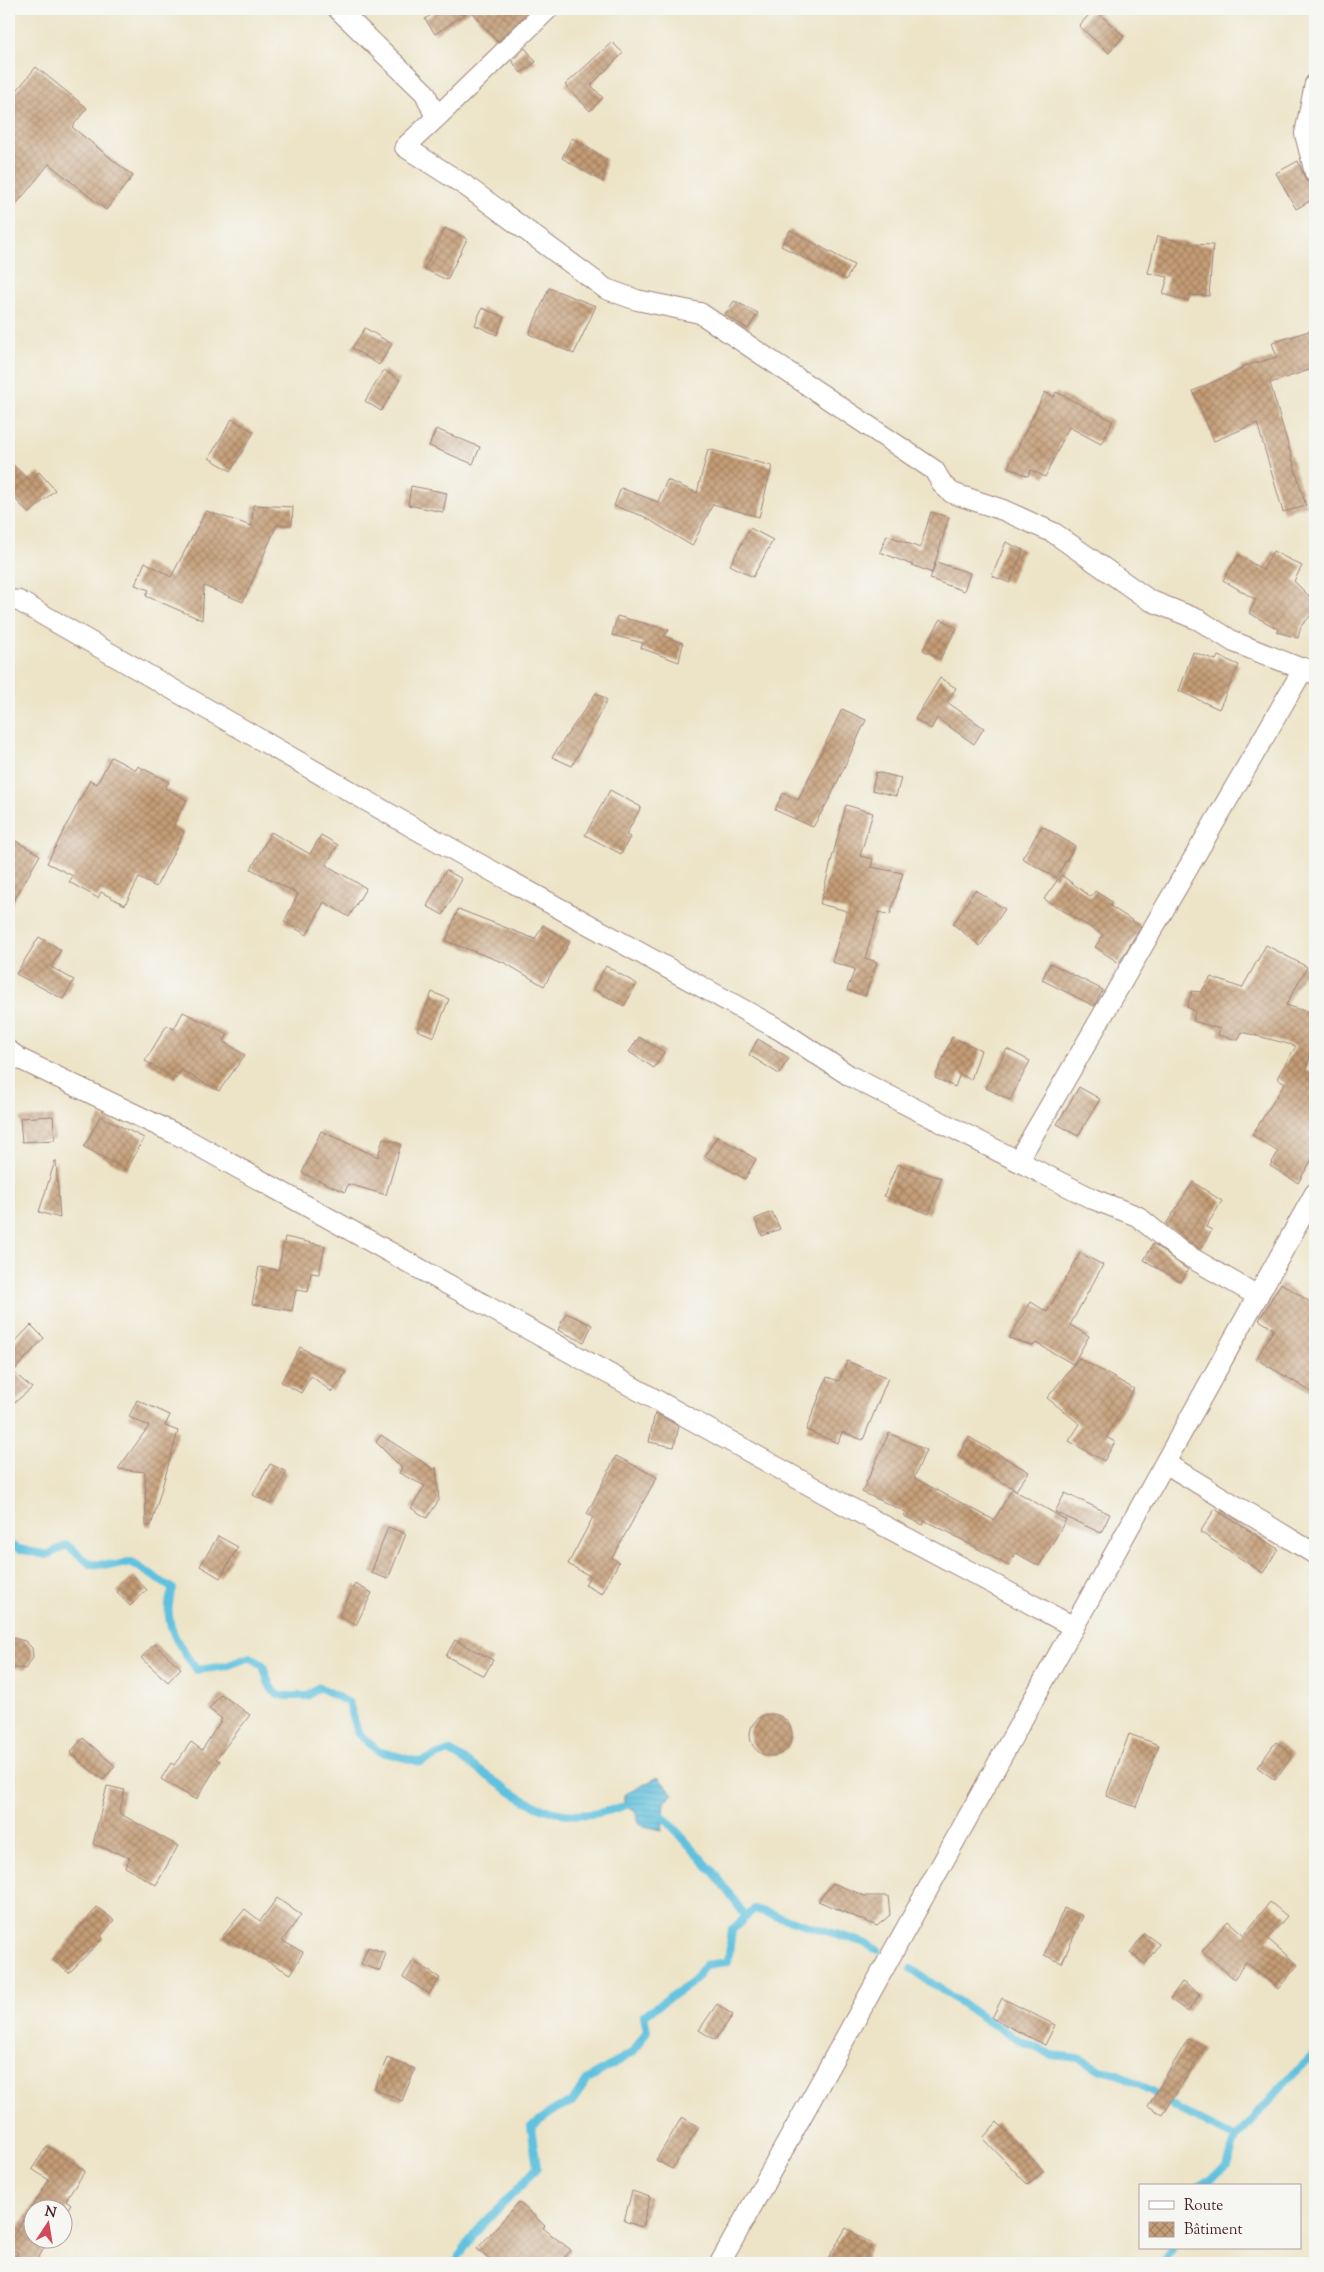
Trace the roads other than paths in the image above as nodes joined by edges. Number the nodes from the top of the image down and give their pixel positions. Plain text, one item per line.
1 (338, 9) edge
2 (548, 9) edge
3 (1315, 84) edge
4 (436, 118) junction
5 (1315, 173) edge
6 (9, 600) edge
7 (1310, 671) edge
8 (9, 1051) edge
9 (1018, 1161) junction
10 (1315, 1192) edge
11 (1258, 1296) junction
12 (1165, 1463) junction
13 (1315, 1554) edge
14 (1074, 1627) junction
15 (720, 2263) edge

1 - 4 street
2 - 4 street
3 - 5 street
4 - 7 street
6 - 9 street
7 - 9 street
8 - 14 street
9 - 11 street
10 - 11 street
11 - 12 street
12 - 13 street
12 - 14 street
14 - 15 street

